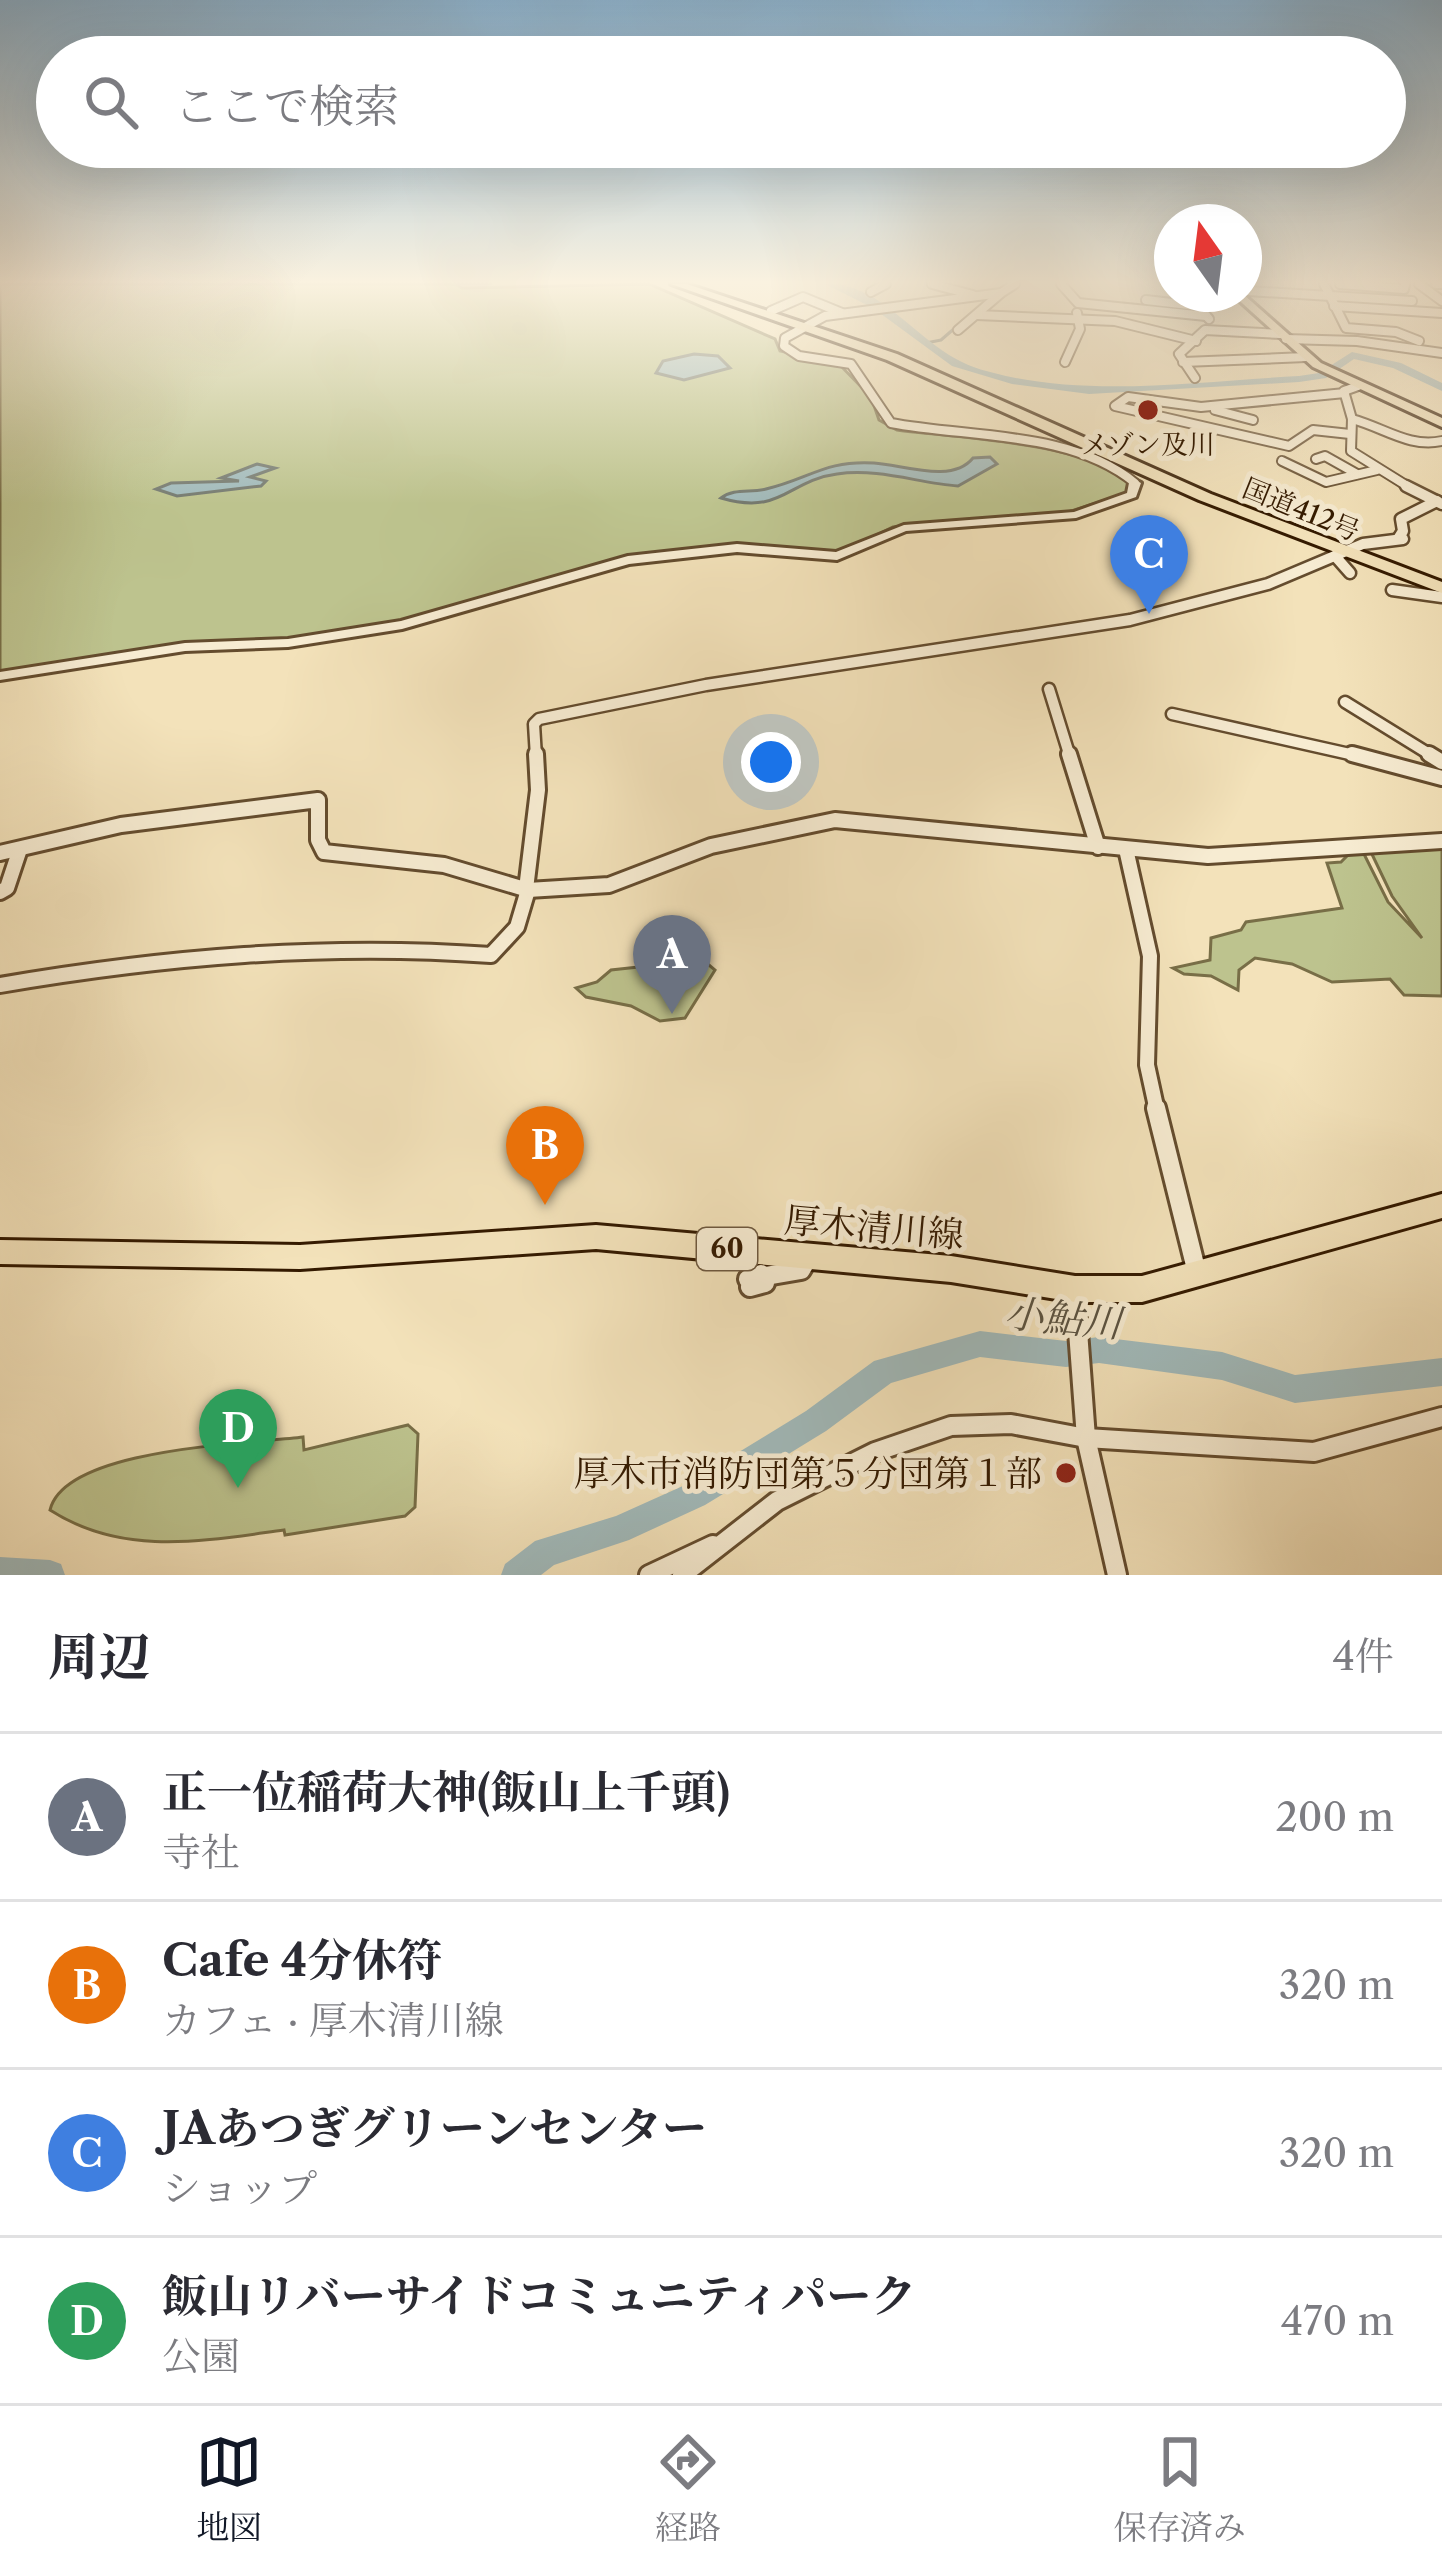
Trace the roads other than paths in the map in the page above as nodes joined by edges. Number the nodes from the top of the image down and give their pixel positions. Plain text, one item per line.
1 (1306, 357) edge
2 (823, 358) edge
3 (892, 358) edge
4 (1067, 358) edge
5 (1181, 358) edge
6 (1294, 358) edge
7 (1065, 362) dead end
8 (1184, 362) junction
9 (1340, 375) junction
10 (1195, 378) dead end
11 (1352, 390) junction
12 (1226, 394) dead end
13 (1209, 403) junction
14 (1237, 404) junction
15 (1352, 418) junction
16 (1253, 419) dead end
17 (1442, 422) edge
18 (1231, 429) dead end
19 (1350, 434) junction
20 (1442, 441) edge
21 (1316, 459) dead end
22 (1282, 461) dead end
23 (1377, 470) junction
24 (1358, 475) junction
25 (1136, 483) joint
26 (1440, 502) edge
27 (1344, 553) junction
28 (1350, 573) dead end
29 (1442, 589) edge
30 (1392, 590) dead end
31 (0, 676) edge
32 (1049, 689) dead end
33 (1345, 702) dead end
34 (1172, 714) dead end
35 (1442, 762) edge
36 (1442, 778) edge
37 (1442, 841) edge
38 (1098, 847) junction
39 (1126, 849) junction
40 (19, 852) junction
41 (0, 853) edge
42 (527, 889) junction
43 (0, 892) edge
44 (0, 986) edge
45 (1442, 1206) edge
46 (0, 1252) edge
47 (808, 1256) junction
48 (1197, 1273) junction
49 (753, 1280) dead end
50 (1077, 1298) junction
51 (1442, 1418) edge
52 (1086, 1434) junction
53 (718, 1543) junction
54 (649, 1575) edge
55 (682, 1575) edge
56 (1117, 1575) edge

1 - 9 main road
2 - 25 street
3 - 27 highway, 国道412号
4 - 7 street
5 - 8 street
6 - 8 street
8 - 10 street
9 - 11 main road
9 - 17 street
11 - 14 street
11 - 15 street
11 - 17 main road
12 - 14 street
13 - 14 street
13 - 16 street
13 - 18 street
13 - 19 street
15 - 19 street
15 - 20 street
19 - 23 street
21 - 24 street
22 - 24 street
23 - 24 street
23 - 26 street
25 - 31 street
26 - 27 street
27 - 28 street
27 - 29 highway, 国道412号
27 - 42 street
29 - 30 street
32 - 38 street
33 - 35 street
34 - 36 street
37 - 39 street
38 - 39 street
38 - 42 street
39 - 48 street
40 - 41 street
40 - 42 street
40 - 43 street
42 - 44 street
45 - 48 main road, 厚木清川線 / 60
46 - 47 main road, 厚木清川線 / 60
47 - 49 street
47 - 50 main road, 厚木清川線 / 60
48 - 50 main road, 厚木清川線 / 60
50 - 52 street
51 - 52 street
52 - 53 street
52 - 56 street
53 - 54 street
53 - 55 street

